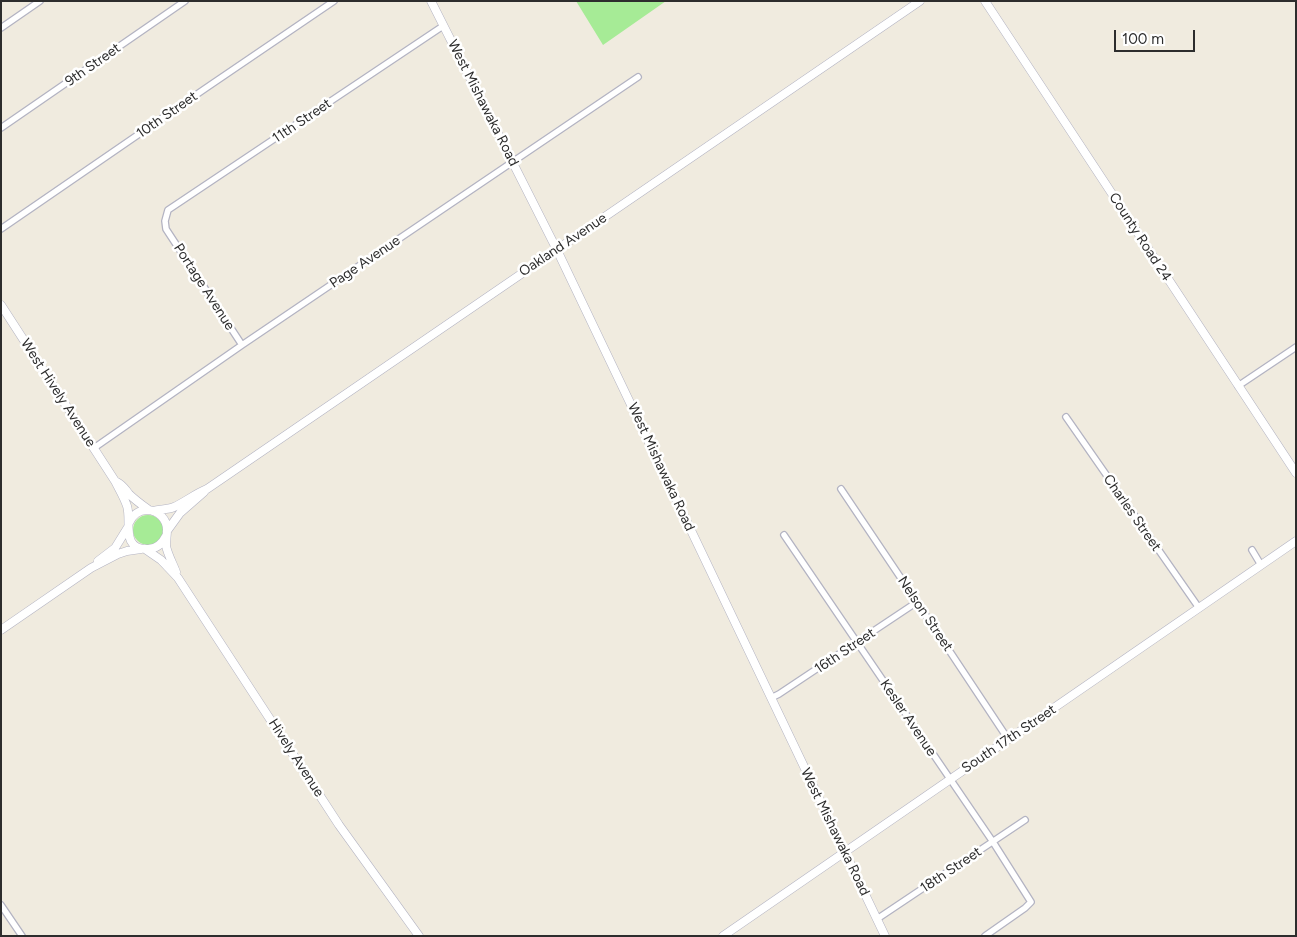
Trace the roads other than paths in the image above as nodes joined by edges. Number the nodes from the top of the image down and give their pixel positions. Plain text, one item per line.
1 (40, 1) edge
2 (185, 1) edge
3 (334, 1) edge
4 (431, 1) edge
5 (920, 1) edge
6 (985, 1) edge
7 (444, 26) junction
8 (1, 28) edge
9 (638, 77) dead end
10 (1, 128) edge
11 (513, 162) junction
12 (1, 229) edge
13 (166, 229) joint
14 (557, 250) junction
15 (1, 305) edge
16 (242, 345) junction
17 (1296, 346) edge
18 (1238, 386) junction
19 (1066, 417) dead end
20 (94, 448) junction
21 (1296, 473) edge
22 (116, 481) junction
23 (206, 489) junction
24 (841, 489) dead end
25 (151, 510) junction
26 (128, 525) junction
27 (167, 534) junction
28 (784, 535) dead end
29 (1296, 540) edge
30 (143, 549) junction
31 (1252, 550) dead end
32 (1261, 565) junction
33 (91, 568) junction
34 (178, 578) junction
35 (918, 602) junction
36 (1199, 608) junction
37 (1, 630) edge
38 (857, 642) junction
39 (771, 698) junction
40 (1008, 739) junction
41 (950, 779) junction
42 (1025, 820) dead end
43 (993, 842) junction
44 (845, 852) junction
45 (1, 905) edge
46 (877, 919) junction
47 (22, 936) edge
48 (418, 936) edge
49 (723, 936) edge
50 (885, 936) edge
51 (985, 936) edge

1 - 8 street
2 - 10 street, 9th Street
3 - 12 street, 10th Street
4 - 7 street, West Mishawaka Road
5 - 14 street, Oakland Avenue
6 - 18 street, County Road 24
7 - 11 street, West Mishawaka Road
7 - 13 street, 11th Street
9 - 11 street, Page Avenue
11 - 14 street, West Mishawaka Road
11 - 16 street, Page Avenue
13 - 16 street, Portage Avenue
14 - 23 street, Oakland Avenue
14 - 39 street, West Mishawaka Road
15 - 20 street, West Hively Avenue
16 - 20 street, Page Avenue
17 - 18 street
18 - 21 street, County Road 24
19 - 36 street, Charles Street
20 - 22 street, West Hively Avenue
22 - 25 street, Hively Avenue
22 - 26 street, Hively Avenue
23 - 25 street, Oakland Avenue
23 - 27 street, Oakland Avenue
24 - 35 street, Nelson Street
25 - 26 street
25 - 27 street, Hively Avenue
26 - 30 street, Hively Avenue
26 - 33 street
27 - 30 street
27 - 34 street, Hively Avenue
28 - 38 street, Kesler Avenue
29 - 32 street, South 17th Street
30 - 33 street
30 - 34 street, Hively Avenue
31 - 32 street
32 - 36 street, South 17th Street
33 - 37 street
34 - 48 street, Hively Avenue
35 - 38 street, 16th Street
35 - 40 street, Nelson Street
36 - 40 street, South 17th Street
38 - 39 street, 16th Street
38 - 41 street, Kesler Avenue
39 - 44 street, West Mishawaka Road
40 - 41 street, South 17th Street
41 - 43 street, Kesler Avenue
41 - 44 street, South 17th Street
42 - 43 street, 18th Street
43 - 46 street, 18th Street
43 - 51 street, Kesler Avenue
44 - 46 street, West Mishawaka Road
44 - 49 street, South 17th Street
45 - 47 street
46 - 50 street, West Mishawaka Road

